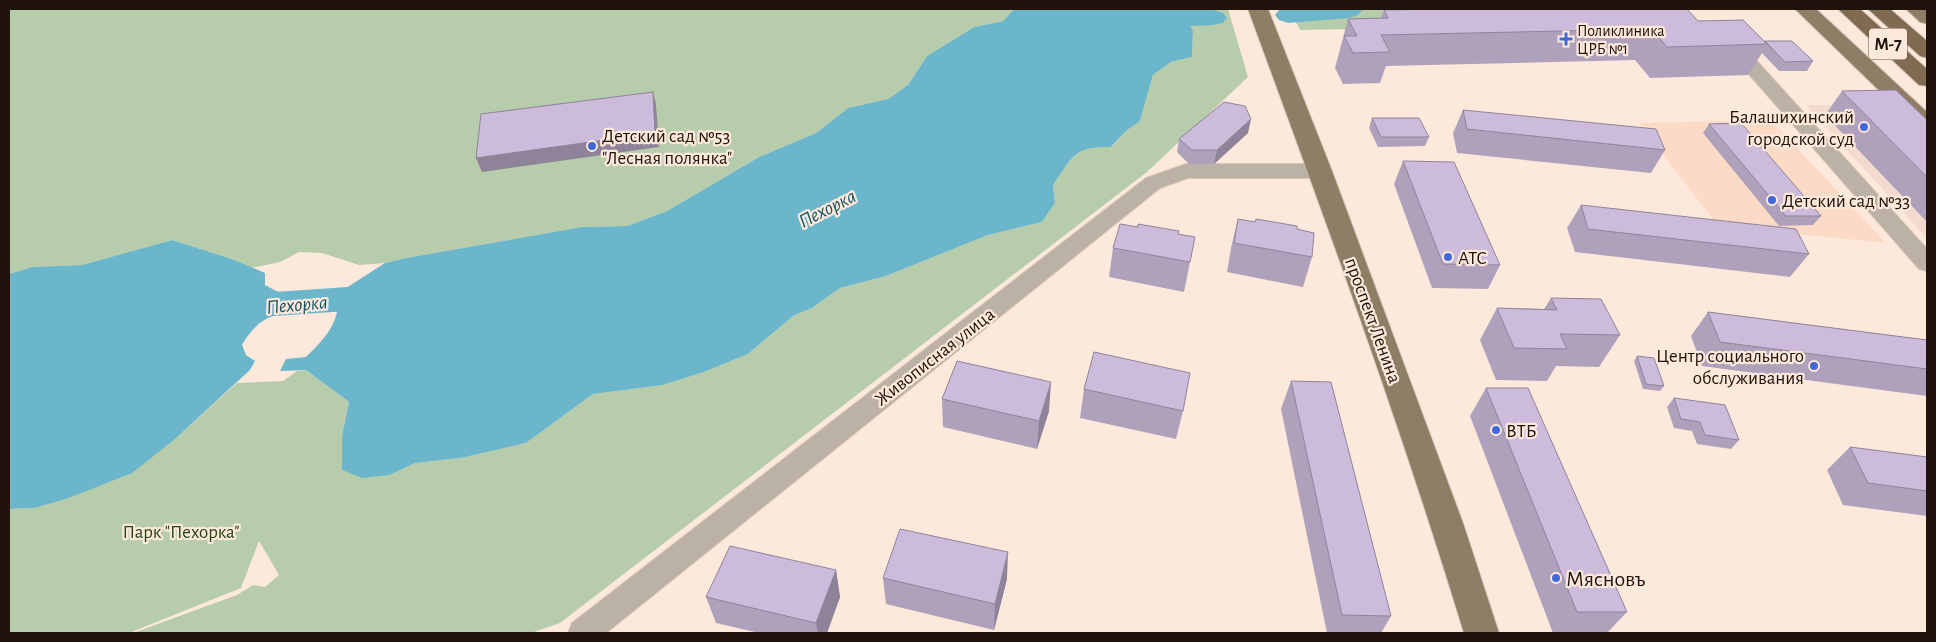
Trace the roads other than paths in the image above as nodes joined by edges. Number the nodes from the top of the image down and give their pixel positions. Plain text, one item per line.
1 (1258, 9) edge
2 (1805, 9) edge
3 (1848, 9) edge
4 (1878, 9) edge
5 (1916, 9) edge
6 (1927, 18) edge
7 (1720, 32) edge
8 (1927, 52) edge
9 (1927, 80) edge
10 (1927, 124) edge
11 (1320, 171) junction
12 (1927, 262) edge
13 (583, 633) edge
14 (1482, 633) edge

1 - 11 main road, проспект Ленина
2 - 10 main road
3 - 9 highway, М-7
4 - 8 highway, М-7
5 - 6 main road
7 - 12 street
11 - 13 street, Живописная улица
11 - 14 main road, проспект Ленина

